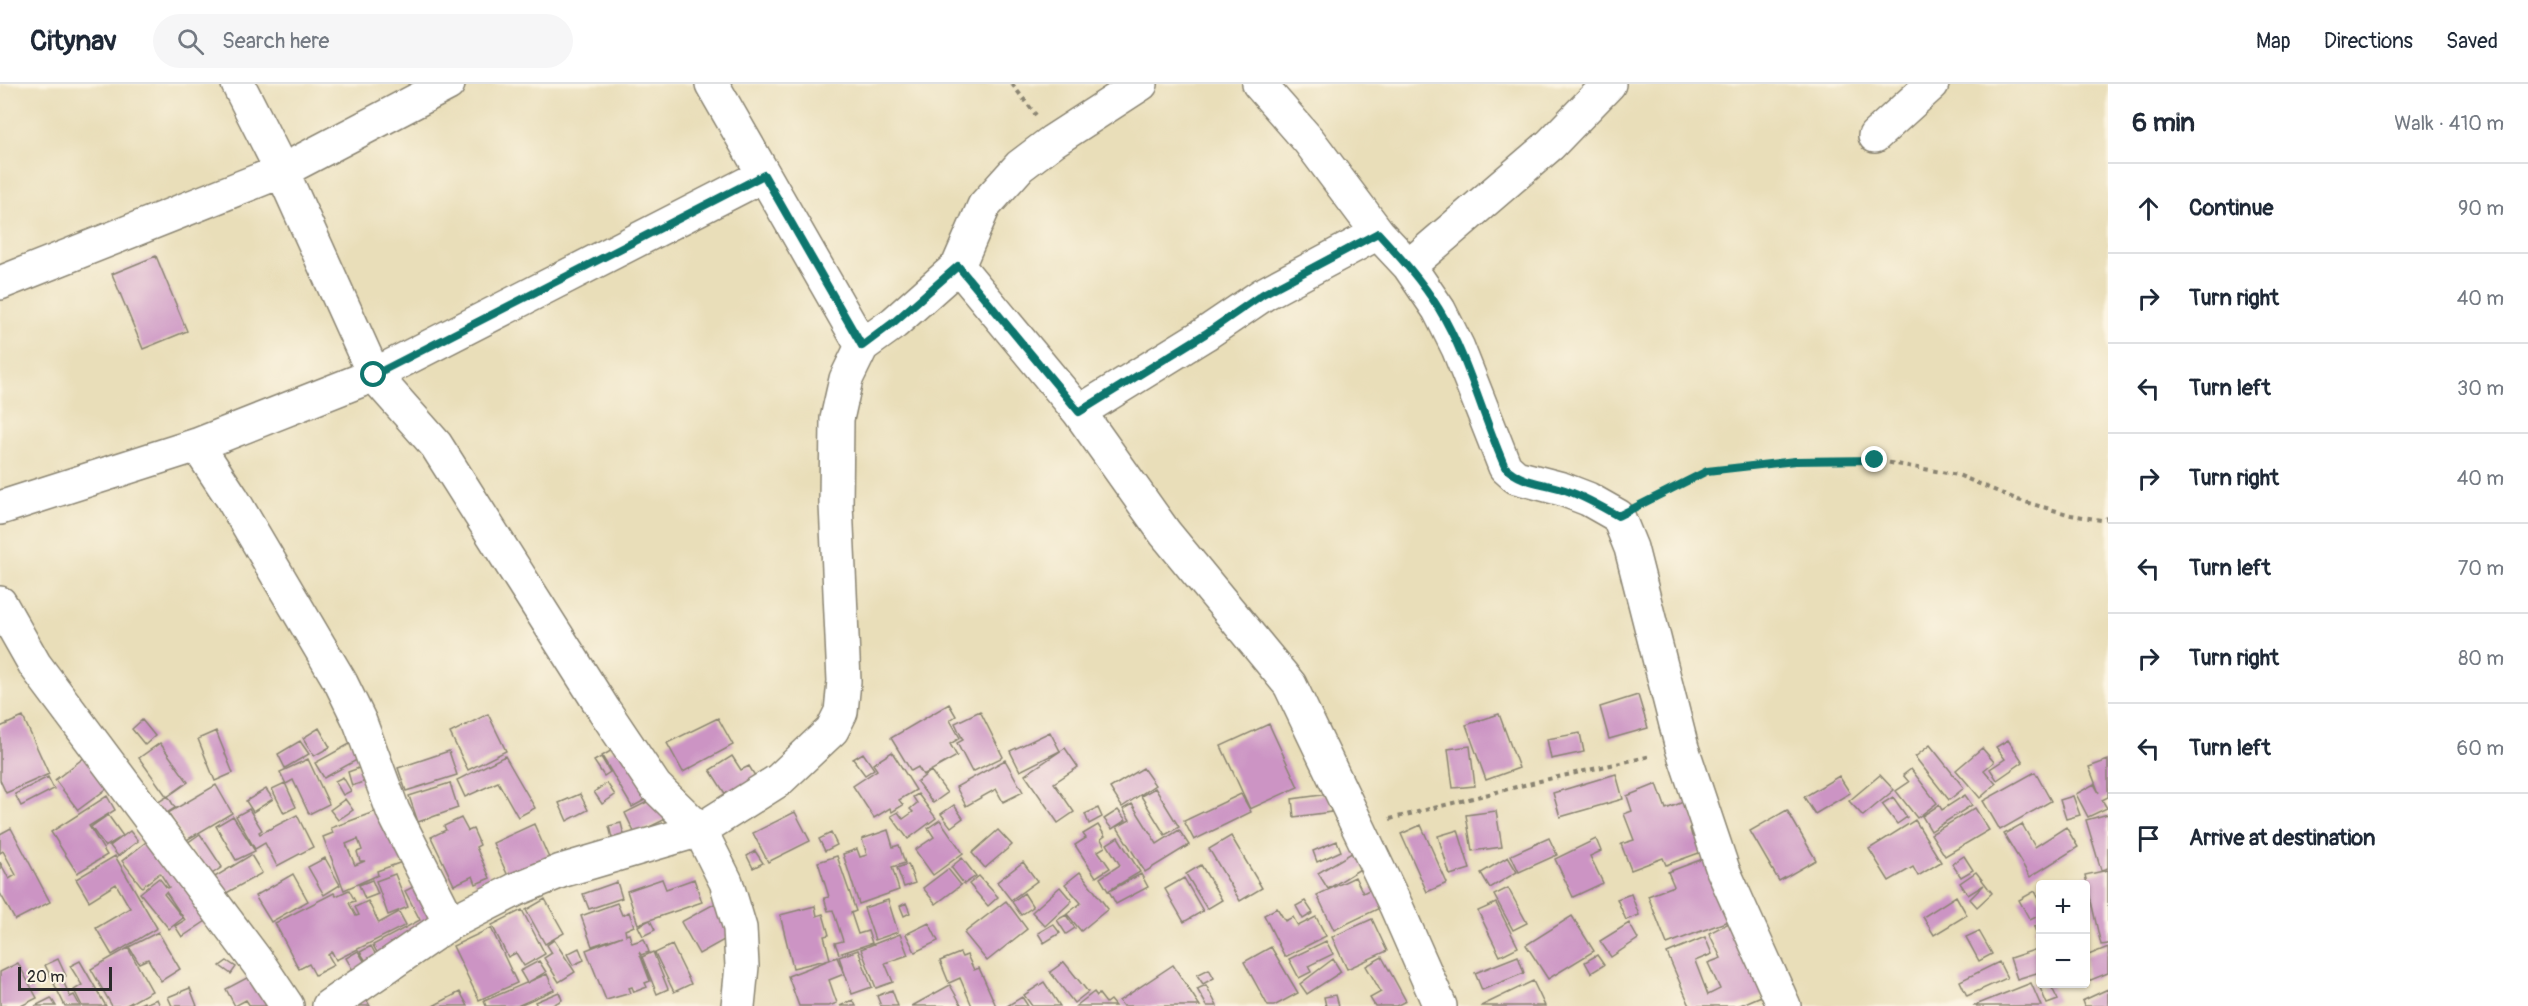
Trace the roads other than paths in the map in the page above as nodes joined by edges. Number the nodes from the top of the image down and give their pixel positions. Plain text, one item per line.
1 (238, 84) edge
2 (448, 84) edge
3 (712, 84) edge
4 (1141, 84) edge
5 (1259, 84) edge
6 (1609, 84) edge
7 (1932, 84) edge
8 (1875, 136) dead end
9 (282, 171) junction
10 (764, 175) junction
11 (1378, 233) junction
12 (958, 266) junction
13 (1409, 266) junction
14 (0, 283) edge
15 (862, 346) junction
16 (374, 375) junction
17 (1079, 412) junction
18 (196, 445) junction
19 (0, 508) edge
20 (0, 603) edge
21 (700, 830) junction
22 (450, 923) junction
23 (287, 1006) edge
24 (329, 1006) edge
25 (738, 1006) edge
26 (1440, 1006) edge
27 (1784, 1006) edge

1 - 9 street
2 - 9 street
3 - 10 street
4 - 12 street
5 - 11 street
6 - 13 street
7 - 8 street
9 - 14 street
9 - 16 street
10 - 15 street
10 - 16 street
11 - 13 street
11 - 17 street
12 - 15 street
12 - 17 street
13 - 27 street
15 - 21 street
16 - 18 street
16 - 21 street
17 - 26 street
18 - 19 street
18 - 22 street
20 - 23 street
21 - 22 street
21 - 25 street
22 - 24 street

